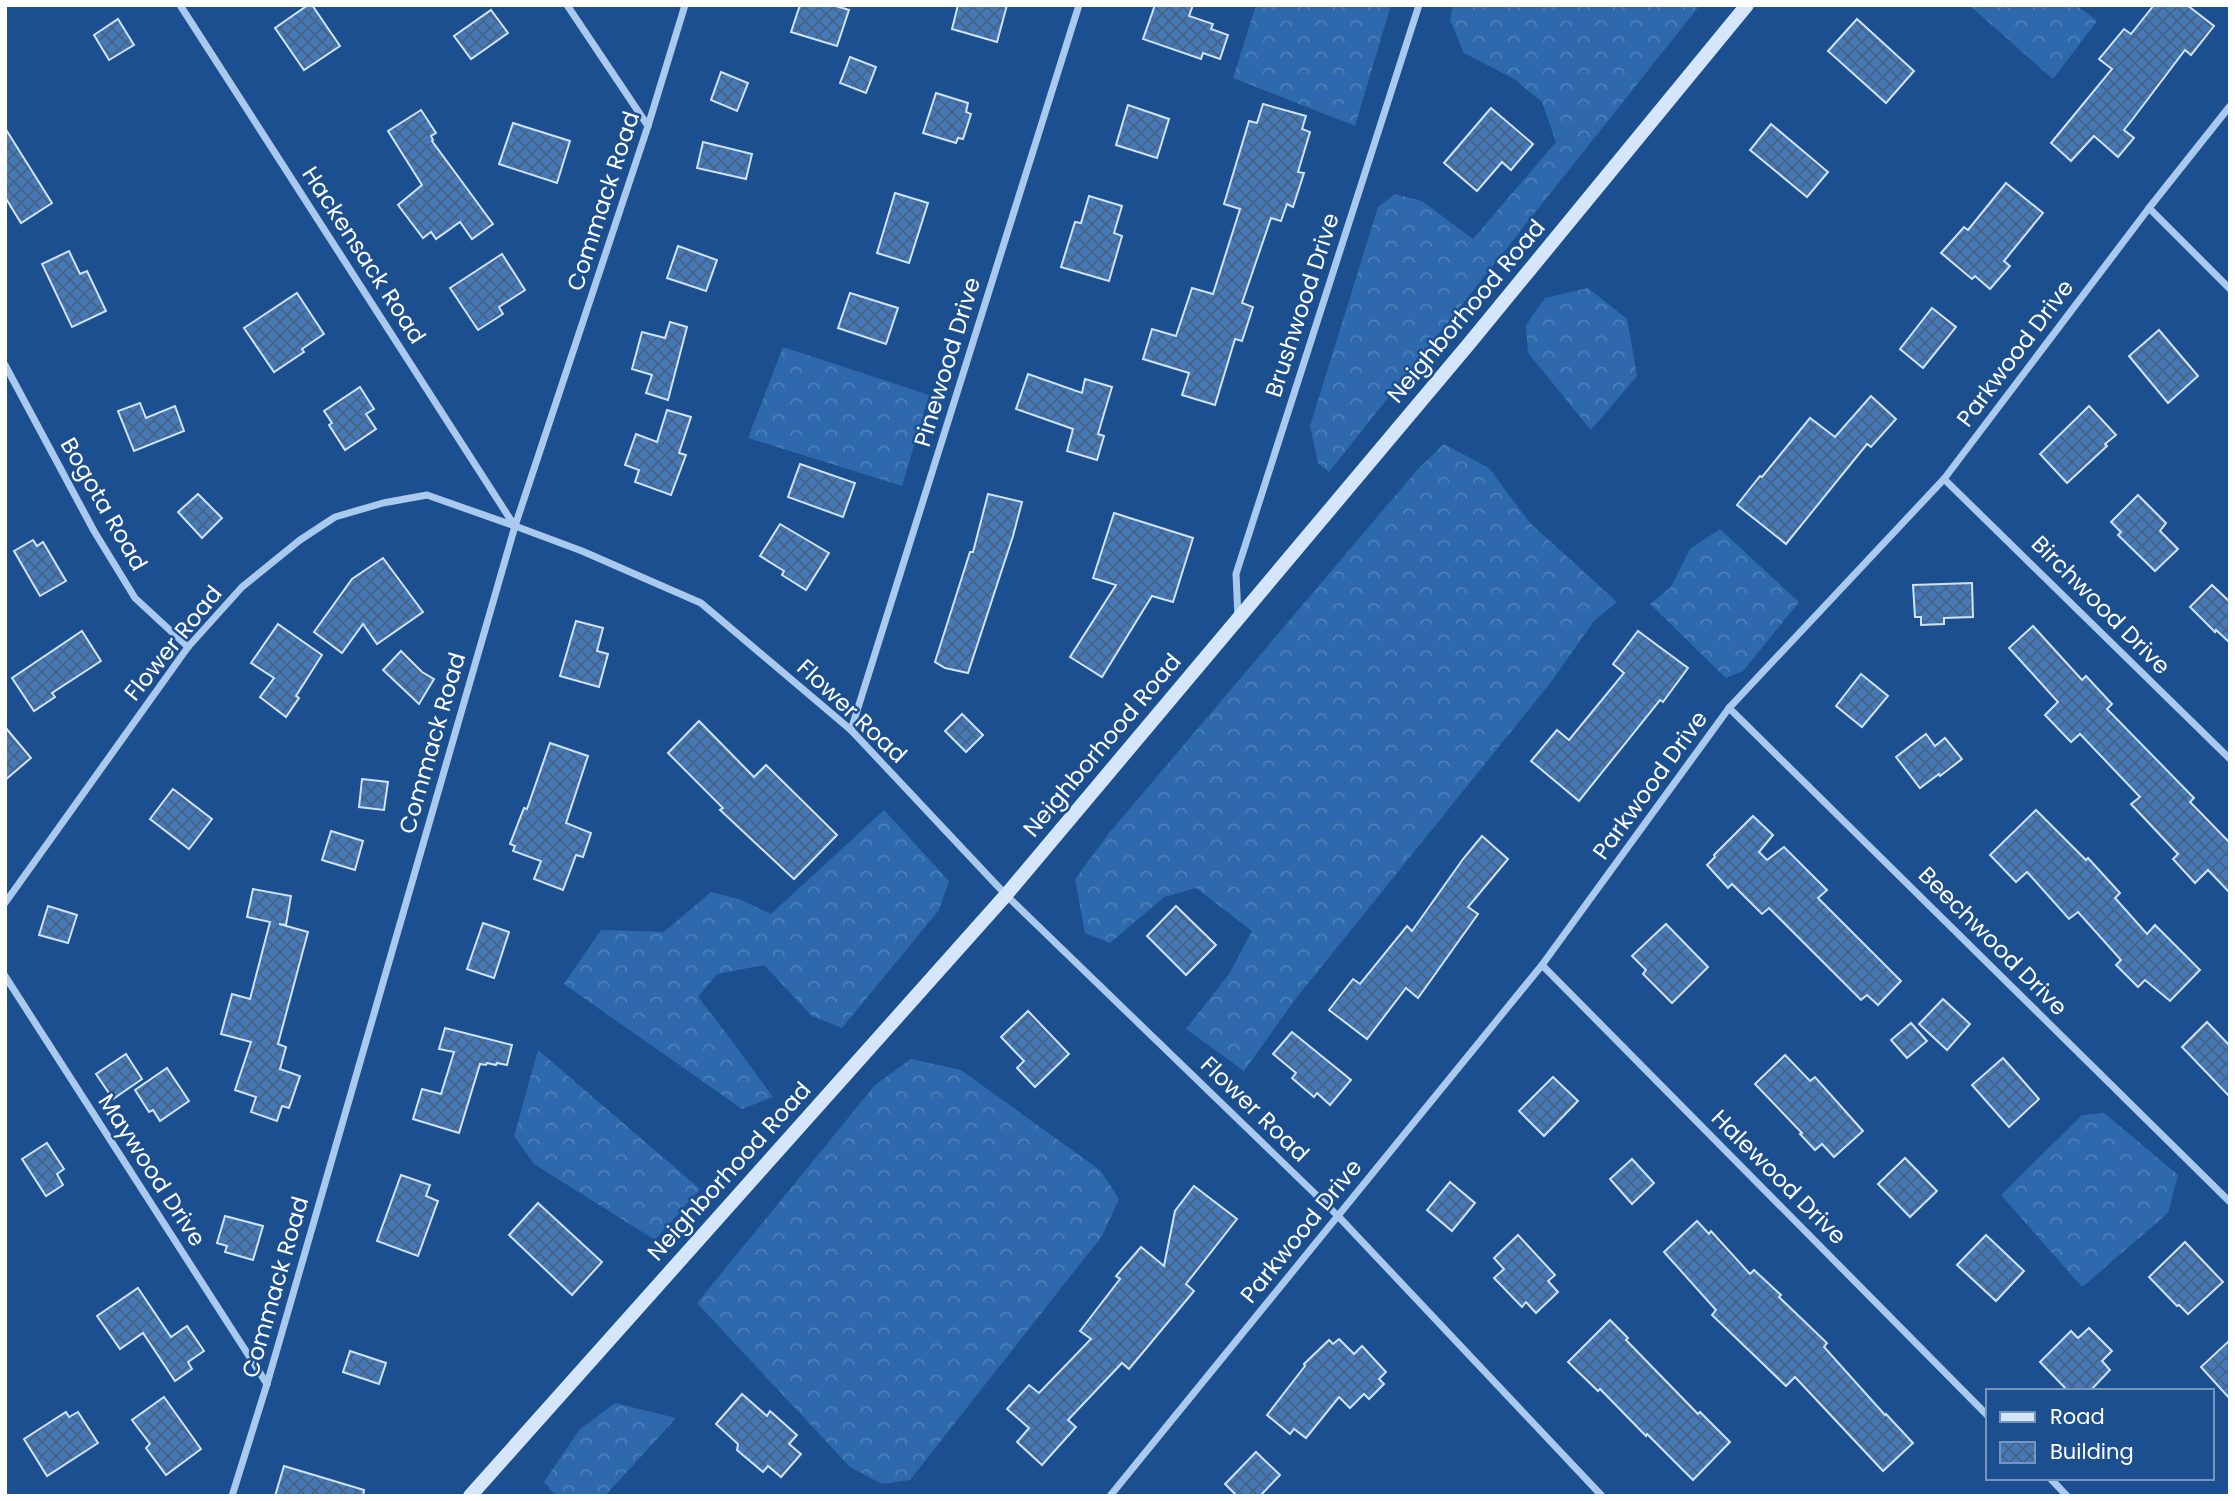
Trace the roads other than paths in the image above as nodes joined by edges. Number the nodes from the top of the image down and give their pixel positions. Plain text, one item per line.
1 (180, 5) edge
2 (567, 5) edge
3 (685, 5) edge
4 (1079, 5) edge
5 (1419, 5) edge
6 (1747, 5) edge
7 (2230, 106) edge
8 (648, 126) junction
9 (2149, 208) junction
10 (2230, 289) edge
11 (5, 365) edge
12 (1944, 479) junction
13 (515, 526) junction
14 (1238, 618) junction
15 (188, 647) junction
16 (1729, 708) junction
17 (851, 730) junction
18 (2230, 759) edge
19 (1006, 895) junction
20 (5, 903) edge
21 (1542, 965) junction
22 (5, 976) edge
23 (2230, 1202) edge
24 (1338, 1216) junction
25 (267, 1384) junction
26 (1986, 1414) edge
27 (2052, 1480) edge
28 (232, 1496) edge
29 (470, 1496) edge
30 (1110, 1496) edge
31 (1601, 1496) edge
32 (2067, 1496) edge

1 - 13 street, Hackensack Road
2 - 8 street
3 - 8 street, Commack Road
4 - 17 street, Pinewood Drive
5 - 14 street, Brushwood Drive
6 - 14 main road, Neighborhood Road
7 - 9 street, Parkwood Drive
8 - 13 street, Commack Road
9 - 10 street
9 - 12 street, Parkwood Drive
11 - 15 street, Bogota Road
12 - 16 street, Parkwood Drive
12 - 18 street, Birchwood Drive
13 - 15 street, Flower Road
13 - 17 street, Flower Road
13 - 25 street, Commack Road
14 - 19 main road, Neighborhood Road
15 - 20 street, Flower Road
16 - 21 street, Parkwood Drive
16 - 23 street, Beechwood Drive
17 - 19 street, Flower Road
19 - 24 street, Flower Road
19 - 29 main road, Neighborhood Road
21 - 24 street, Parkwood Drive
21 - 26 street, Halewood Drive
22 - 25 street, Maywood Drive
24 - 30 street, Parkwood Drive
24 - 31 street, Flower Road
25 - 28 street, Commack Road
27 - 32 street

